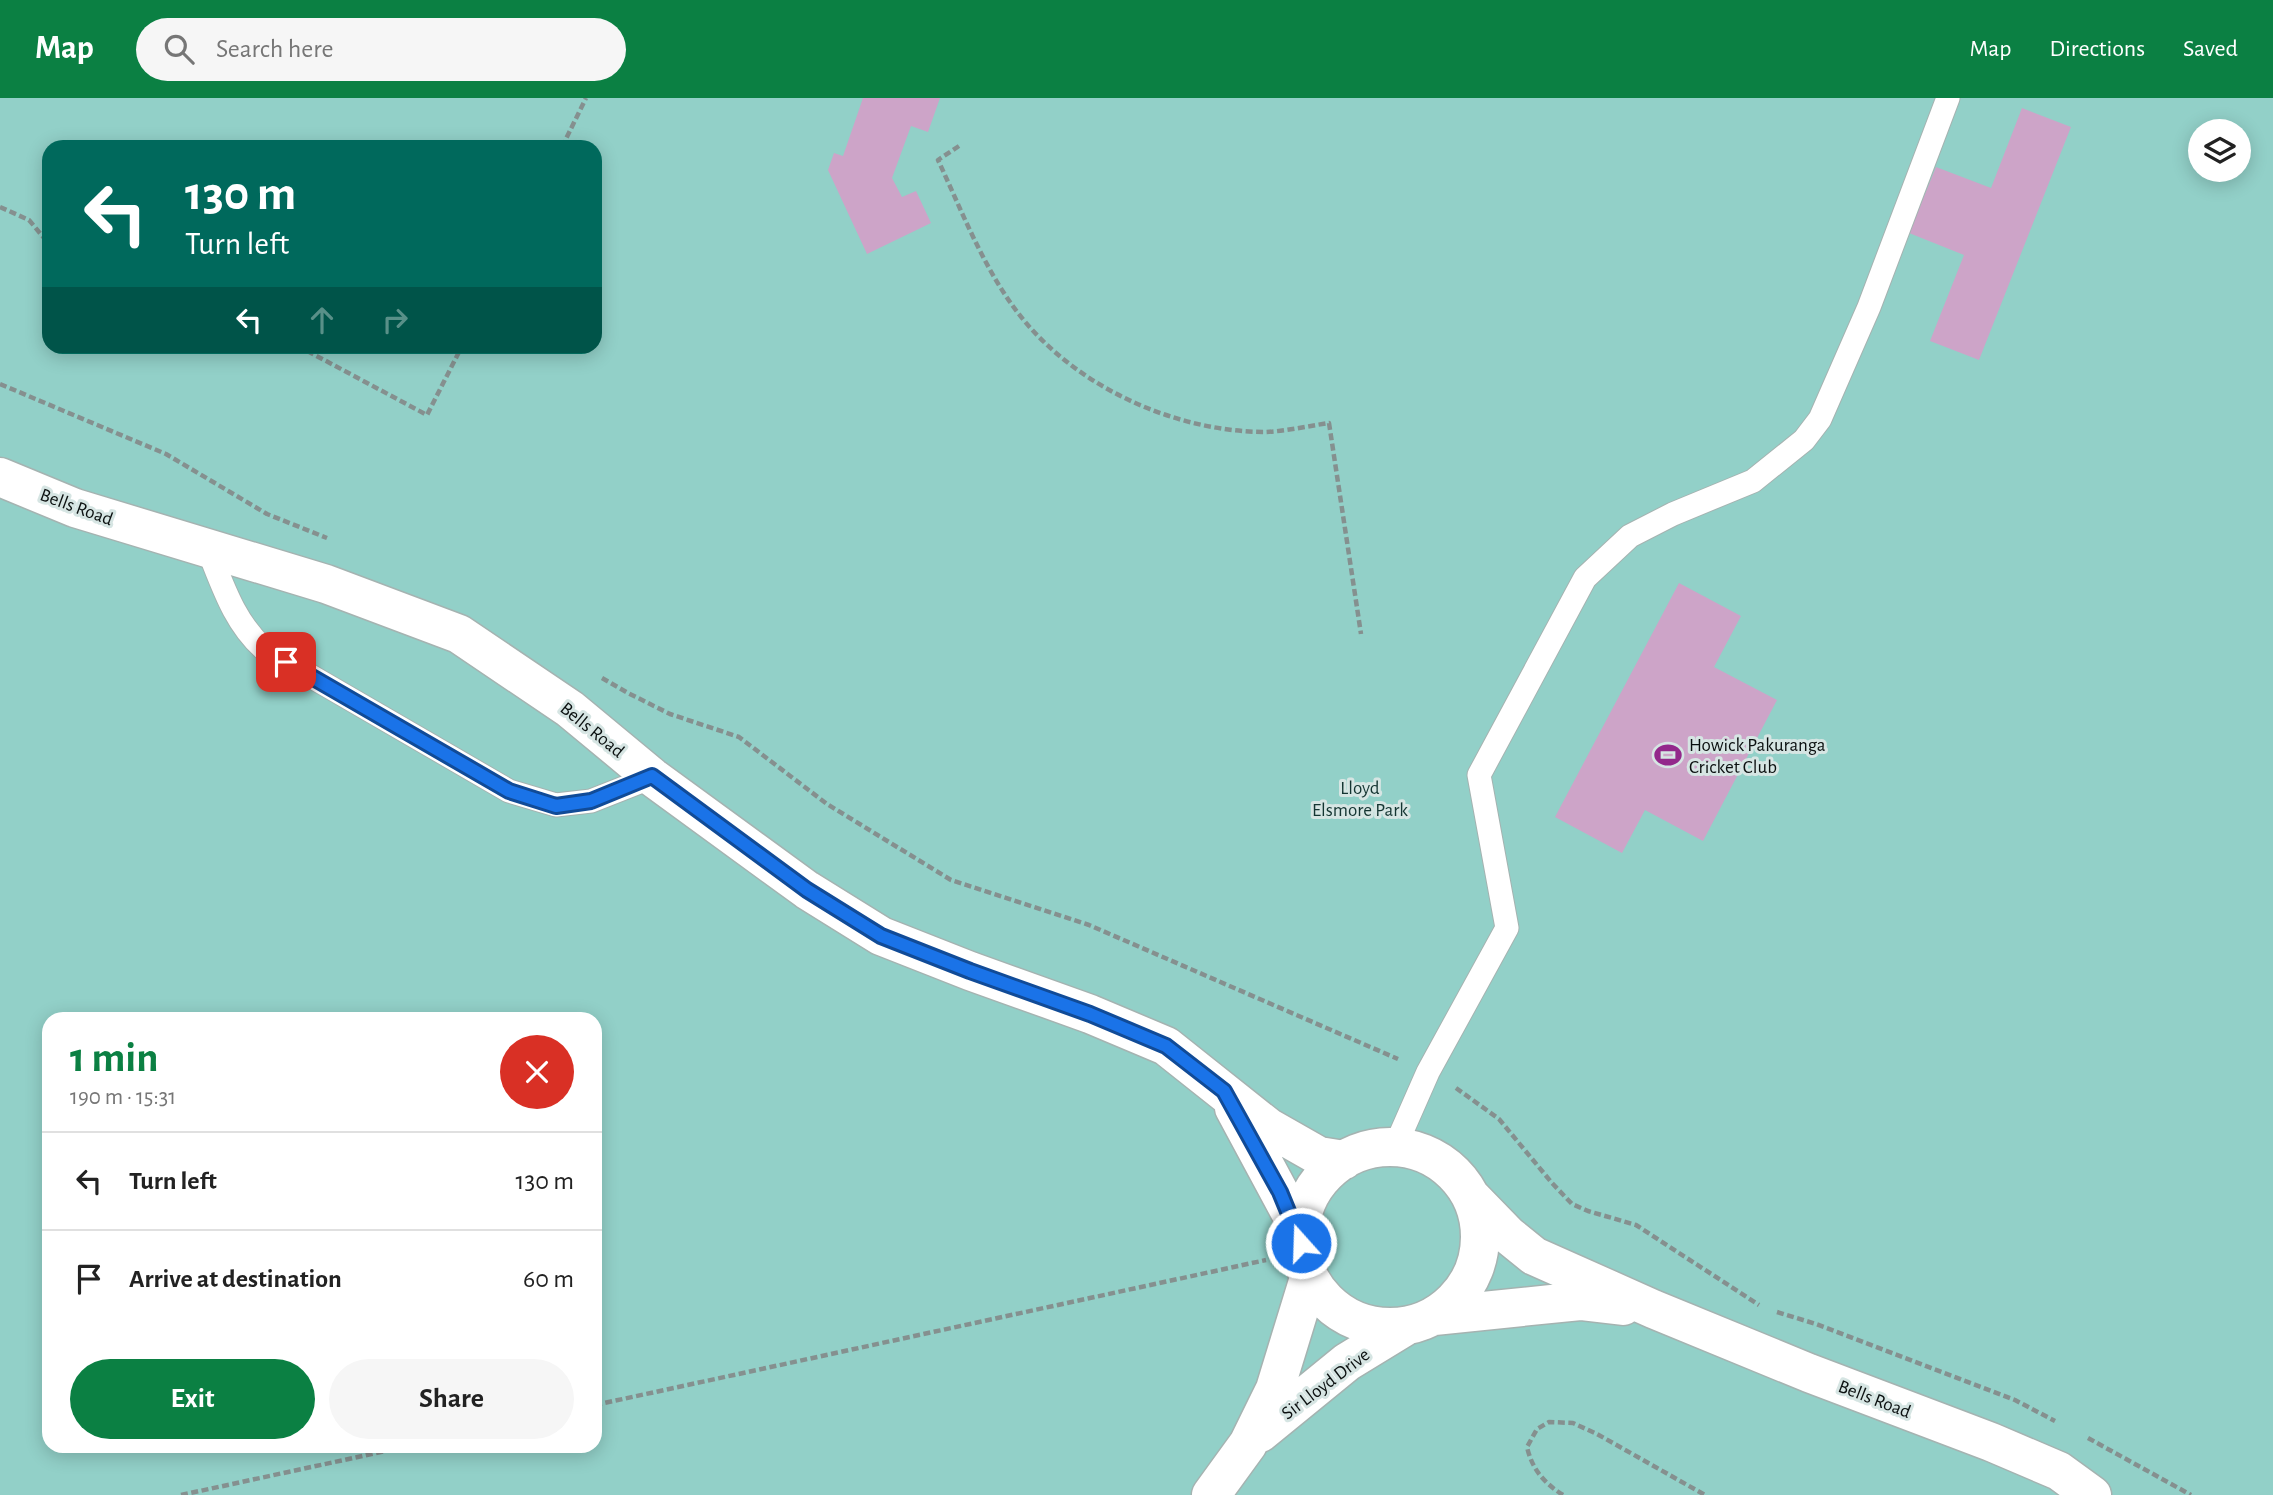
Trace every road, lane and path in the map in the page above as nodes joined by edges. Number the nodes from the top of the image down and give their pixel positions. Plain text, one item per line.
1 (586, 98) edge
2 (1948, 98) edge
3 (565, 140) edge
4 (959, 146) dead end
5 (0, 207) edge
6 (42, 236) edge
7 (313, 354) edge
8 (458, 354) edge
9 (0, 384) edge
10 (0, 477) edge
11 (339, 542) dead end
12 (208, 549) junction
13 (1362, 634) dead end
14 (595, 674) dead end
15 (652, 776) junction
16 (1428, 1072) junction
17 (1224, 1091) junction
18 (1395, 1147) junction
19 (1344, 1160) junction
20 (1472, 1198) junction
21 (1304, 1258) junction
22 (1653, 1310) junction
23 (1420, 1321) junction
24 (602, 1404) edge
25 (2062, 1424) dead end
26 (2085, 1436) dead end
27 (1248, 1444) junction
28 (377, 1453) edge
29 (181, 1495) edge
30 (1211, 1495) edge
31 (1563, 1495) edge
32 (1706, 1495) edge
33 (2092, 1495) edge
34 (2191, 1495) edge

1 - 3 path
2 - 16 lane
4 - 13 path
5 - 6 path
7 - 8 path
9 - 11 path
10 - 12 street, Bells Road
12 - 15 street, Bells Road
12 - 15 lane
14 - 16 path
15 - 17 street, Bells Road
16 - 18 lane
16 - 25 path
17 - 19 street, Bells Road
17 - 21 street, Bells Road
18 - 19 street
18 - 20 street
19 - 21 street
20 - 22 street, Bells Road
20 - 23 street
21 - 23 street
21 - 24 path
21 - 27 street, Sir Lloyd Drive
22 - 23 street, Bells Road
22 - 33 street, Bells Road
23 - 27 street, Sir Lloyd Drive
26 - 34 path
27 - 30 street, Sir Lloyd Drive
28 - 29 path
31 - 32 path

